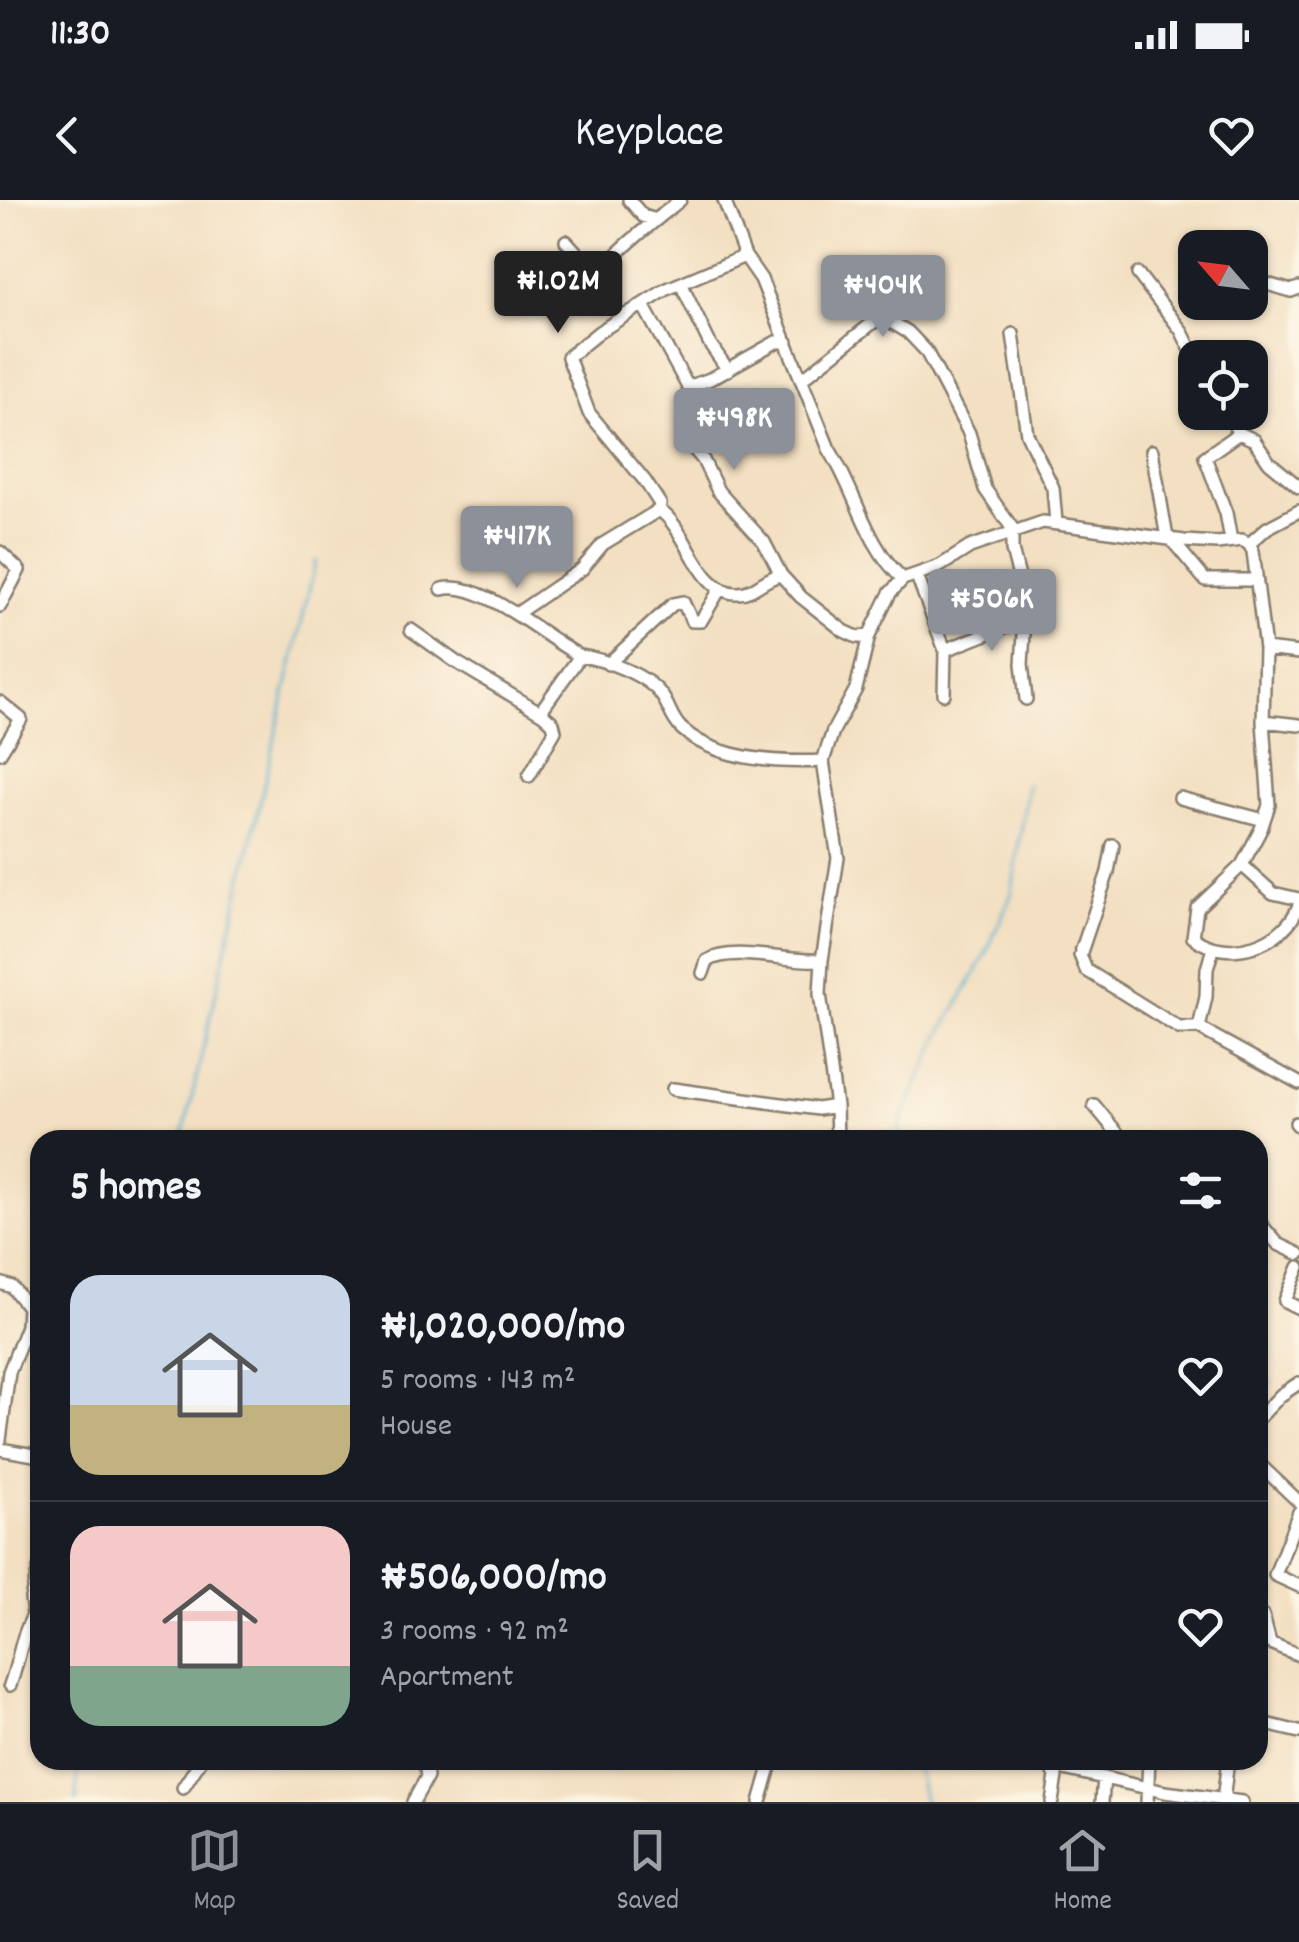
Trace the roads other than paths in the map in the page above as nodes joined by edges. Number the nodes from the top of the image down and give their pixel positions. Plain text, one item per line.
1 (629, 200) edge
2 (680, 200) edge
3 (724, 200) edge
4 (656, 220) junction
5 (566, 242) dead end
6 (745, 256) junction
7 (601, 270) junction
8 (919, 274) dead end
9 (1138, 274) dead end
10 (682, 284) junction
11 (1268, 284) edge
12 (1299, 288) edge
13 (545, 295) dead end
14 (643, 305) junction
15 (878, 318) junction
16 (1014, 334) dead end
17 (1186, 340) edge
18 (787, 342) junction
19 (728, 370) junction
20 (801, 380) junction
21 (688, 387) junction
22 (1236, 430) edge
23 (1238, 433) junction
24 (1152, 451) dead end
25 (1299, 487) edge
26 (659, 510) junction
27 (1299, 511) edge
28 (1056, 522) junction
29 (1012, 533) junction
30 (1168, 538) junction
31 (1231, 540) junction
32 (1249, 544) junction
33 (0, 552) edge
34 (781, 575) junction
35 (917, 576) junction
36 (903, 579) junction
37 (1256, 580) junction
38 (442, 589) dead end
39 (720, 589) junction
40 (0, 606) edge
41 (516, 614) junction
42 (1025, 619) junction
43 (411, 630) dead end
44 (869, 636) junction
45 (1265, 649) junction
46 (945, 650) junction
47 (1299, 653) edge
48 (580, 656) junction
49 (608, 664) junction
50 (944, 694) dead end
51 (1026, 698) dead end
52 (0, 702) edge
53 (542, 714) junction
54 (1263, 721) junction
55 (1299, 725) edge
56 (0, 753) edge
57 (824, 761) junction
58 (529, 776) dead end
59 (1180, 798) dead end
60 (1264, 820) junction
61 (1113, 844) dead end
62 (1242, 865) junction
63 (1299, 902) edge
64 (1213, 948) junction
65 (822, 960) junction
66 (704, 973) dead end
67 (1199, 1028) junction
68 (1299, 1083) edge
69 (673, 1088) dead end
70 (836, 1106) junction
71 (1094, 1106) dead end
72 (837, 1130) edge
73 (1114, 1130) edge
74 (1268, 1232) edge
75 (1299, 1254) edge
76 (1299, 1266) edge
77 (0, 1283) edge
78 (1299, 1308) edge
79 (1299, 1383) edge
80 (1268, 1409) edge
81 (0, 1440) edge
82 (0, 1448) edge
83 (30, 1454) edge
84 (1268, 1473) edge
85 (1299, 1502) edge
86 (1299, 1512) edge
87 (1299, 1586) edge
88 (30, 1620) edge
89 (1268, 1645) edge
90 (1299, 1655) edge
91 (10, 1684) dead end
92 (1268, 1724) edge
93 (1299, 1732) edge
94 (195, 1770) edge
95 (426, 1770) edge
96 (769, 1770) edge
97 (1051, 1770) edge
98 (1082, 1770) edge
99 (1148, 1770) edge
100 (1227, 1770) edge
101 (1104, 1778) junction
102 (183, 1788) dead end
103 (1147, 1788) junction
104 (1223, 1801) edge
105 (413, 1802) edge
106 (760, 1802) edge
107 (1052, 1802) edge
108 (1102, 1802) edge
109 (1147, 1802) edge
110 (1242, 1802) edge

1 - 4 street
2 - 4 street
3 - 6 street
4 - 7 street
5 - 7 street
6 - 10 street
6 - 18 street
7 - 13 street
8 - 15 street
9 - 17 street
10 - 14 street
10 - 19 street
11 - 12 street
14 - 21 street
14 - 26 street
15 - 20 street
15 - 29 street
16 - 28 street
18 - 19 street
18 - 20 street
19 - 21 street
20 - 36 street
21 - 34 street
22 - 23 street
23 - 25 street
23 - 31 street
24 - 30 street
26 - 39 street
26 - 41 street
27 - 32 street
28 - 29 street
28 - 30 street
29 - 35 street
29 - 42 street
30 - 31 street
30 - 37 street
31 - 32 street
32 - 37 street
33 - 40 street
34 - 39 street
34 - 44 street
35 - 36 street
35 - 46 street
36 - 44 street
37 - 45 street
38 - 41 street
39 - 49 street
41 - 48 street
42 - 46 street
42 - 51 street
43 - 53 street
44 - 57 street
45 - 47 street
45 - 54 street
46 - 50 street
48 - 49 street
48 - 53 street
49 - 57 street
52 - 56 street
53 - 58 street
54 - 55 street
54 - 60 street
57 - 65 street
59 - 60 street
60 - 62 street
61 - 67 street
62 - 63 street
62 - 64 street
63 - 64 street
64 - 67 street
65 - 66 street
65 - 70 street
67 - 68 street
69 - 70 street
70 - 72 street
71 - 73 street
74 - 75 street
76 - 78 street
77 - 81 street
79 - 80 street
82 - 83 street
84 - 85 street
86 - 87 street
88 - 91 street
89 - 90 street
92 - 93 street
94 - 102 street
95 - 105 street
96 - 106 street
97 - 107 street
98 - 101 street
99 - 103 street
100 - 104 street
101 - 103 street
101 - 108 street
103 - 104 street
103 - 109 street
104 - 110 street

